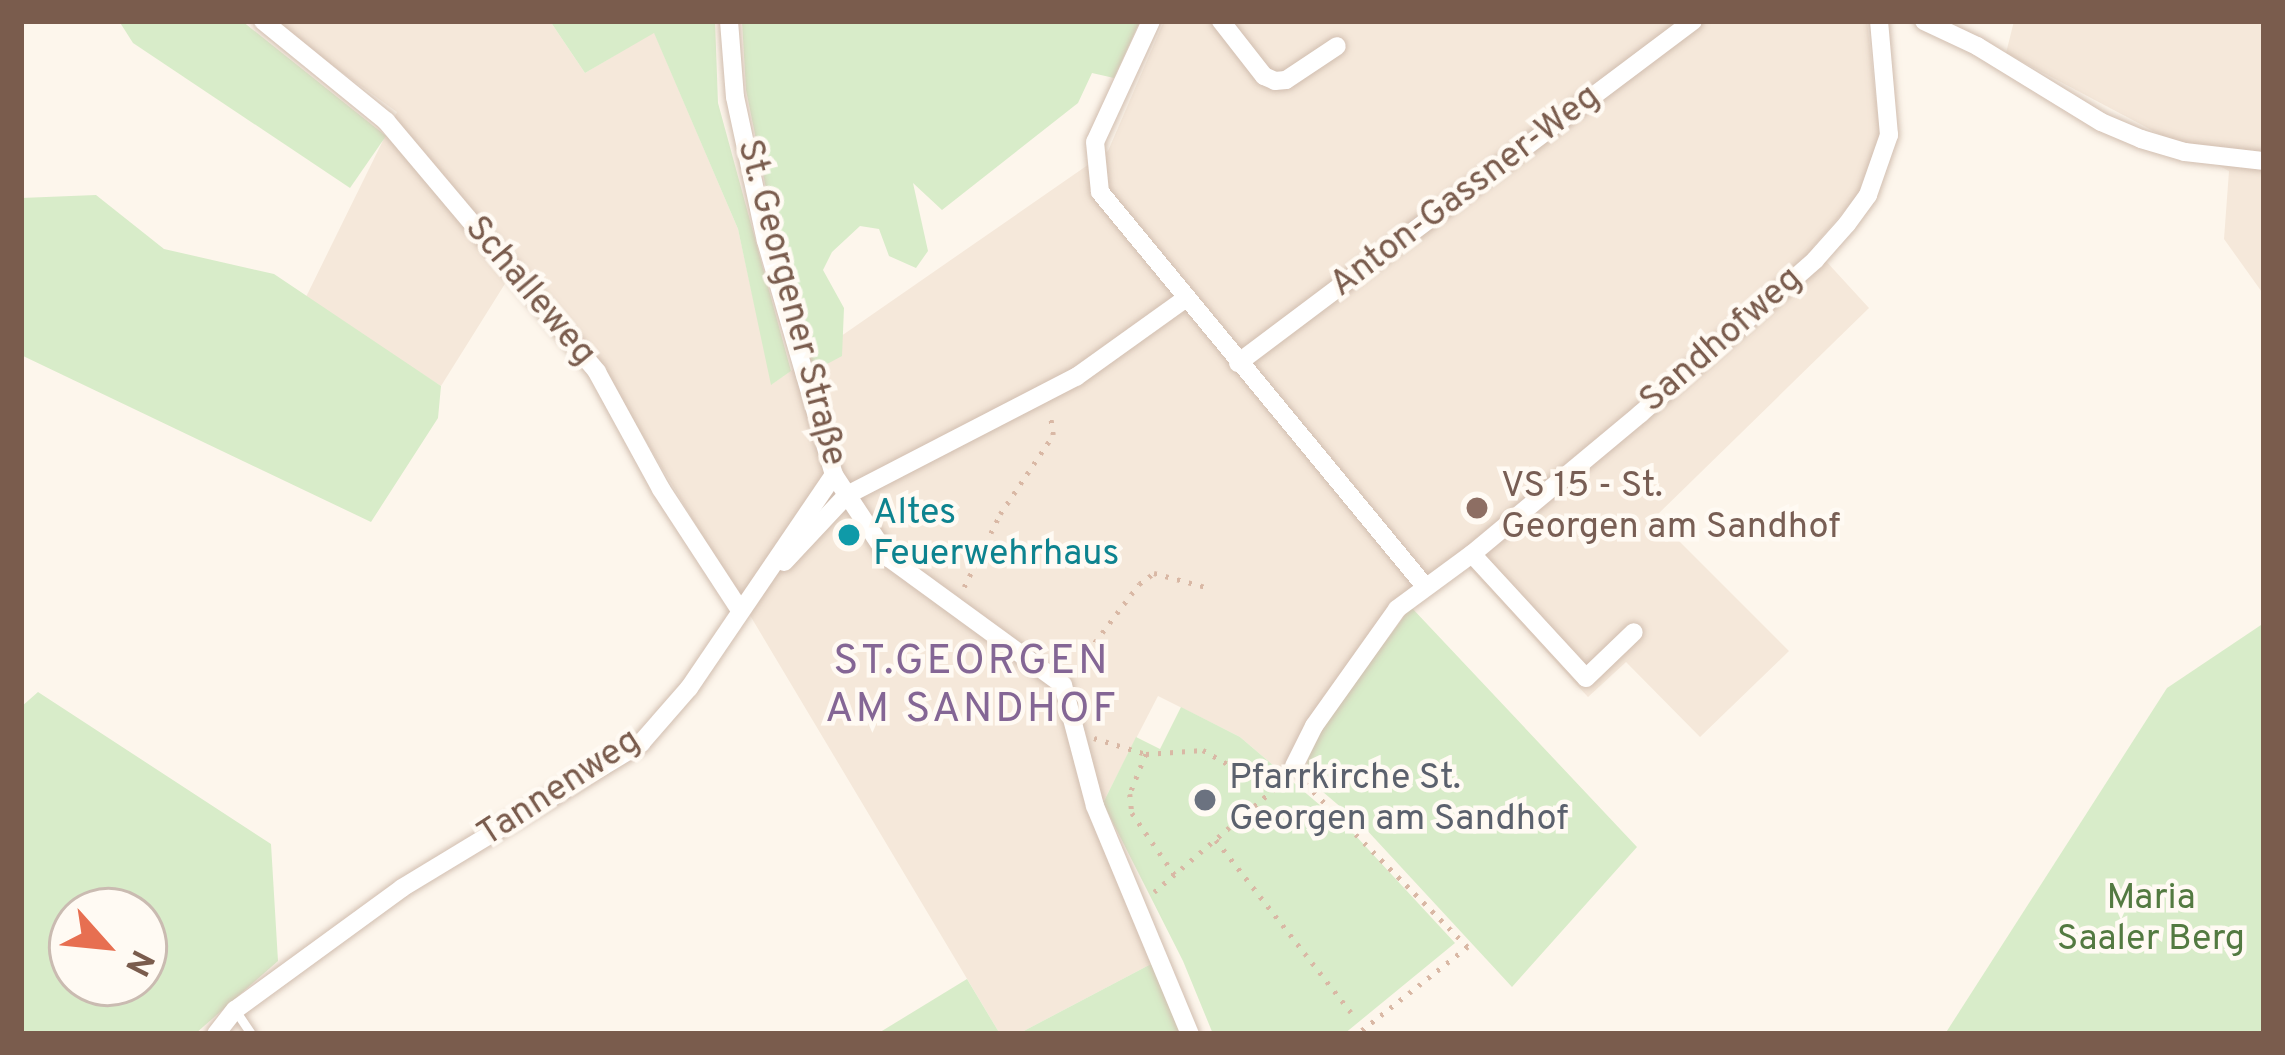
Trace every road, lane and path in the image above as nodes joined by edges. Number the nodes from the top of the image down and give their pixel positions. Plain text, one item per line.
1 (263, 21) edge
2 (729, 21) edge
3 (1151, 21) edge
4 (1221, 21) edge
5 (1693, 21) edge
6 (1879, 21) edge
7 (1924, 21) edge
8 (1337, 46) dead end
9 (2264, 160) edge
10 (1185, 298) junction
11 (1238, 363) junction
12 (1050, 390) junction
13 (834, 475) junction
14 (847, 495) junction
15 (1472, 554) junction
16 (1424, 585) junction
17 (1205, 587) dead end
18 (954, 604) junction
19 (740, 610) junction
20 (1634, 632) dead end
21 (1063, 685) junction
22 (1077, 736) junction
23 (1146, 754) junction
24 (1294, 766) junction
25 (1273, 790) junction
26 (1216, 840) junction
27 (1175, 875) junction
28 (1154, 893) dead end
29 (235, 1010) junction
30 (1351, 1012) dead end
31 (215, 1034) edge
32 (250, 1034) edge
33 (1190, 1034) edge
34 (1358, 1034) edge

1 - 19 street, Schalleweg
2 - 13 street, St. Georgener Straße
3 - 10 street
4 - 8 street
5 - 11 street, Anton-Gassner-Weg
6 - 15 street, Sandhofweg
7 - 9 street
10 - 11 street
10 - 12 street
11 - 16 street
12 - 14 street
12 - 18 path
13 - 14 street, St. Georgener Straße
13 - 19 street, Tannenweg
14 - 18 street, St. Georgener Straße
14 - 19 street
15 - 16 street, Sandhofweg
15 - 20 street
16 - 24 street, Sandhofweg
17 - 21 path
18 - 21 street, St. Georgener Straße
19 - 29 street, Tannenweg
21 - 22 street
22 - 23 path
22 - 33 street
23 - 25 path
23 - 27 path
24 - 25 path
24 - 34 path
25 - 26 path
26 - 27 path
26 - 30 path
27 - 28 path
29 - 31 street, Tannenweg
29 - 32 lane

